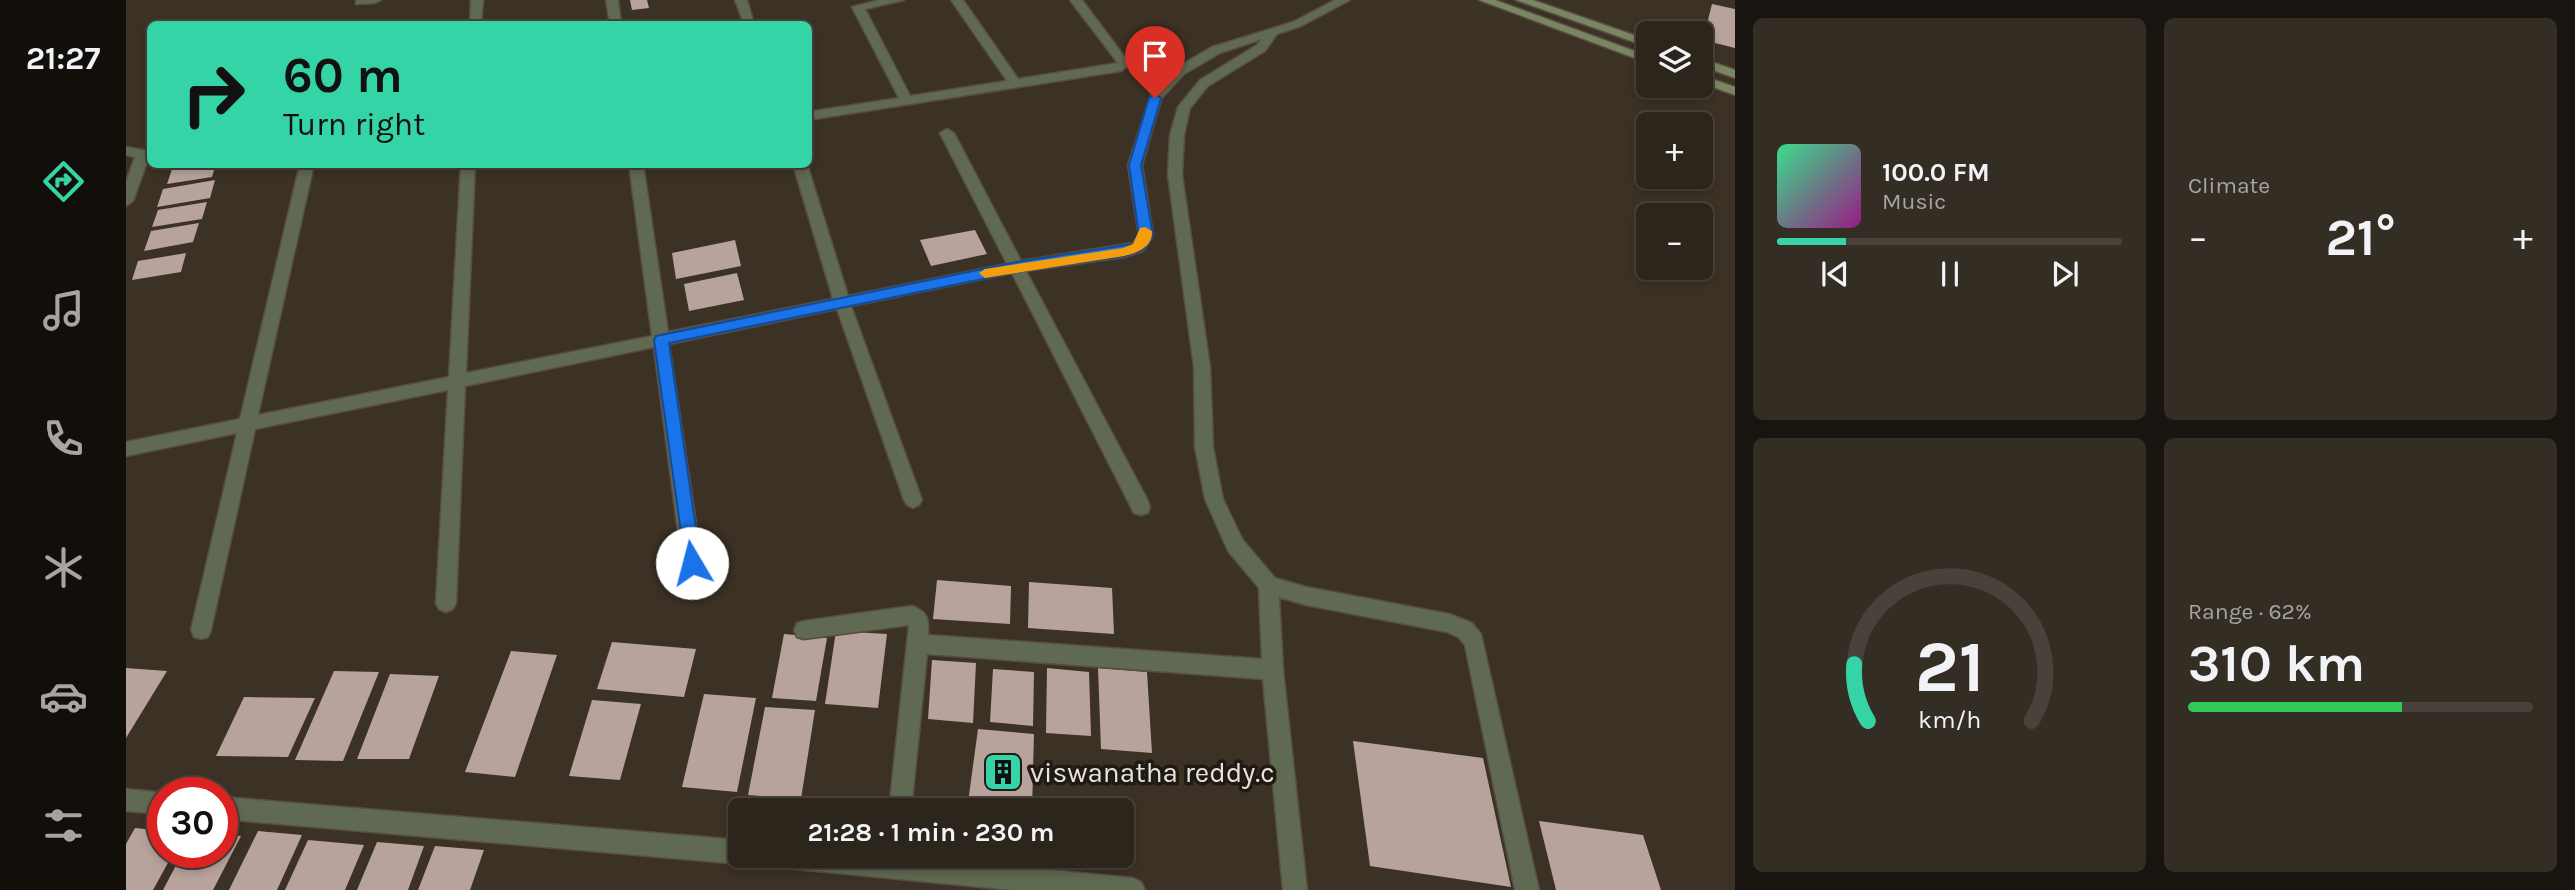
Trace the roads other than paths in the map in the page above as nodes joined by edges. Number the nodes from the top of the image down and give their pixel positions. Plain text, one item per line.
1 (375, 0) edge
2 (477, 0) edge
3 (612, 0) edge
4 (741, 0) edge
5 (898, 0) edge
6 (957, 0) edge
7 (1076, 0) edge
8 (1344, 0) edge
9 (1485, 0) edge
10 (1522, 0) edge
11 (360, 2) dead end
12 (857, 3) edge
13 (476, 21) edge
14 (616, 21) edge
15 (748, 21) edge
16 (1273, 32) junction
17 (1636, 40) edge
18 (1636, 56) edge
19 (1713, 66) edge
20 (1735, 74) edge
21 (1713, 83) edge
22 (1016, 85) junction
23 (1735, 91) edge
24 (907, 102) junction
25 (812, 115) edge
26 (947, 133) dead end
27 (126, 151) edge
28 (306, 168) edge
29 (468, 168) edge
30 (637, 168) edge
31 (801, 168) edge
32 (126, 201) edge
33 (1017, 267) junction
34 (842, 303) junction
35 (661, 340) junction
36 (457, 382) junction
37 (248, 424) junction
38 (126, 449) edge
39 (913, 500) dead end
40 (1141, 507) dead end
41 (692, 563) dead end
42 (1269, 585) junction
43 (446, 603) dead end
44 (201, 630) dead end
45 (804, 630) dead end
46 (918, 644) junction
47 (1273, 670) junction
48 (901, 798) edge
49 (126, 800) edge
50 (147, 802) edge
51 (238, 809) edge
52 (728, 851) edge
53 (958, 868) edge
54 (1133, 890) edge
55 (1295, 890) edge
56 (1527, 890) edge

1 - 11 street
2 - 13 street
3 - 14 street
4 - 15 street
5 - 12 street
6 - 22 street
7 - 22 street
8 - 16 street
9 - 18 main road
10 - 17 main road
12 - 24 street
16 - 33 street
16 - 42 street
19 - 20 main road
21 - 23 main road
22 - 24 street
24 - 25 street
26 - 33 street
27 - 32 street
28 - 37 street
29 - 36 street
30 - 35 street
31 - 34 street
33 - 34 street
33 - 40 street
34 - 35 street
34 - 39 street
35 - 36 street
35 - 41 street
36 - 37 street
36 - 43 street
37 - 38 street
37 - 44 street
42 - 47 street
42 - 56 street
45 - 46 street
46 - 47 street
46 - 48 street
47 - 55 street
49 - 50 street
51 - 52 street
53 - 54 street

